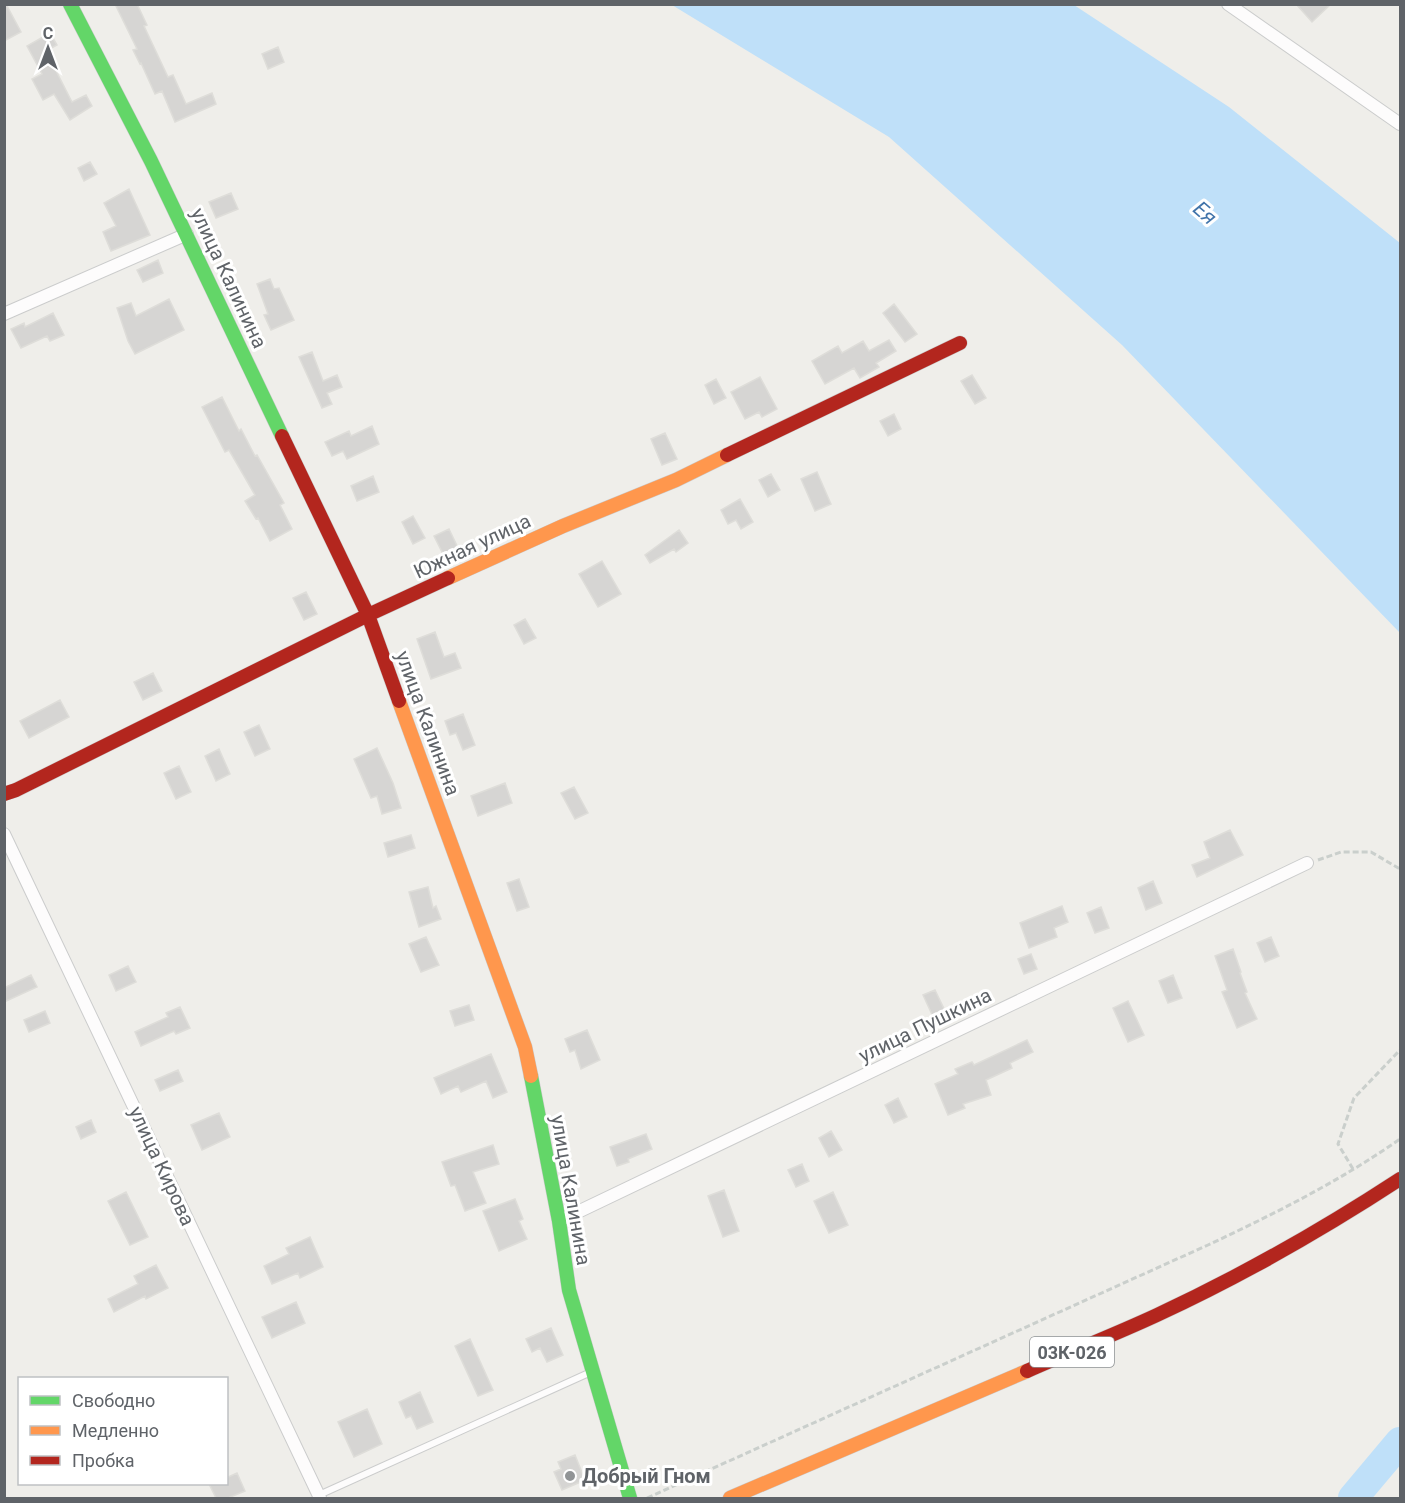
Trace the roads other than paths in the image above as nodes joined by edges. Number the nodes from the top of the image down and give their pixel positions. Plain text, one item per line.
1 (70, 4) edge
2 (1228, 4) edge
3 (1401, 124) edge
4 (187, 234) junction
5 (4, 314) edge
6 (960, 343) dead end
7 (368, 615) junction
8 (4, 794) edge
9 (4, 834) edge
10 (1307, 863) road end
11 (1401, 1179) edge
12 (559, 1221) junction
13 (592, 1371) junction
14 (319, 1497) edge
15 (630, 1498) edge
16 (730, 1498) edge

1 - 4 street, улица Калинина
2 - 3 street
4 - 5 street
4 - 7 street, улица Калинина
6 - 7 street, Южная улица
7 - 8 street, Южная улица
7 - 12 street, улица Калинина
9 - 14 street, улица Кирова
10 - 12 street, улица Пушкина
11 - 16 street, 03К-026
12 - 13 street, улица Калинина
13 - 14 lane
13 - 15 street, улица Калинина

